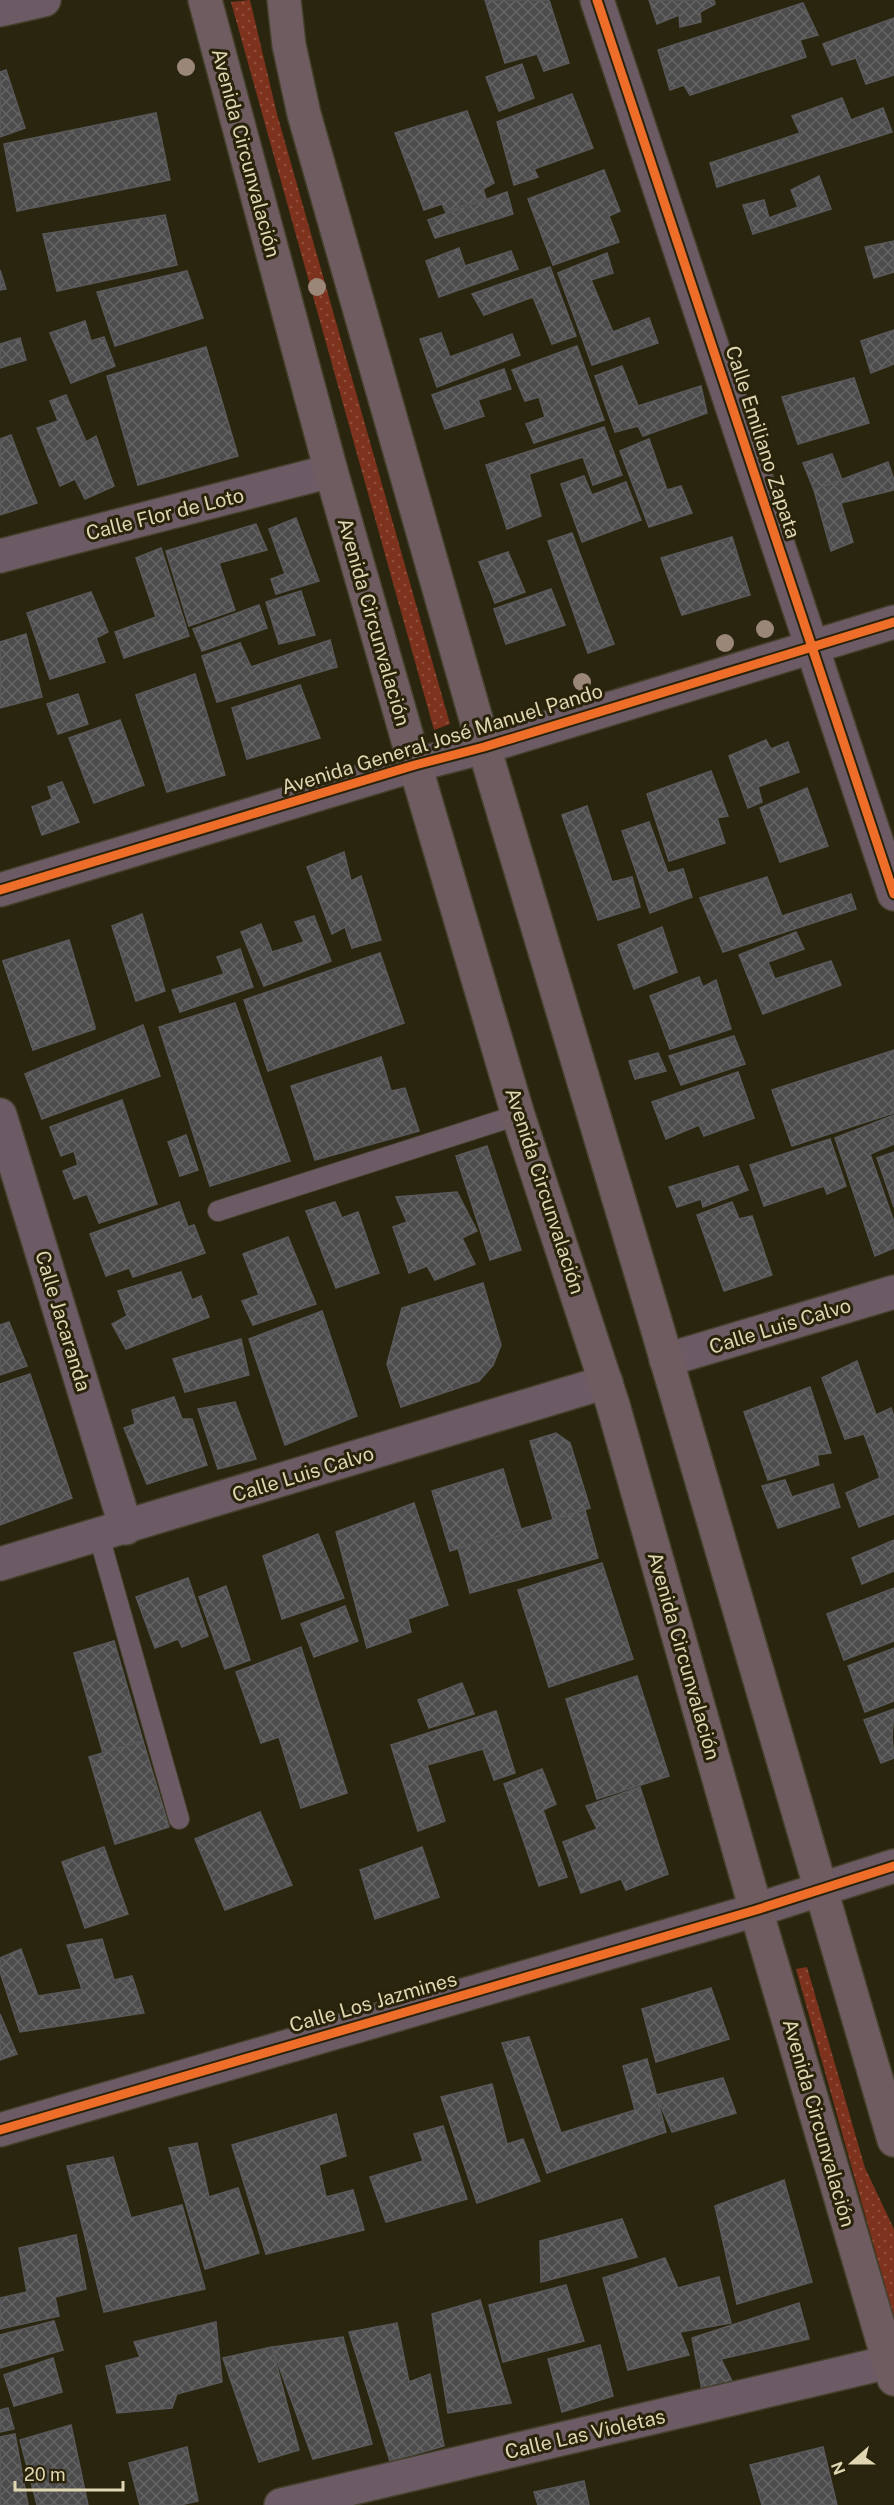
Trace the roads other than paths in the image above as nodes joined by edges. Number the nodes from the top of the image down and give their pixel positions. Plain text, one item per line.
1 (44, 0) edge
2 (205, 0) edge
3 (284, 0) edge
4 (597, 0) edge
5 (0, 10) edge
6 (331, 471) junction
7 (0, 556) edge
8 (894, 622) edge
9 (812, 646) junction
10 (484, 747) junction
11 (415, 765) junction
12 (0, 890) edge
13 (894, 894) edge
14 (0, 1115) edge
15 (519, 1115) junction
16 (218, 1211) dead end
17 (894, 1292) edge
18 (666, 1360) junction
19 (606, 1382) junction
20 (112, 1532) junction
21 (0, 1564) edge
22 (179, 1819) dead end
23 (894, 1866) edge
24 (822, 1889) junction
25 (756, 1910) junction
26 (0, 2130) edge
27 (893, 2135) edge
28 (892, 2371) edge
29 (280, 2505) edge

1 - 5 street
2 - 6 highway, Avenida Circunvalación
3 - 10 highway
4 - 9 street, Calle Emiliano Zapata
6 - 7 street, Calle Flor de Loto
6 - 11 highway, Avenida Circunvalación
8 - 9 street, Avenida General José Manuel Pando
9 - 10 street, Avenida General José Manuel Pando
9 - 13 street, Calle Emiliano Zapata
10 - 11 street, Avenida General José Manuel Pando
10 - 18 highway
11 - 12 street, Avenida General José Manuel Pando
11 - 15 highway, Avenida Circunvalación
14 - 20 street, Calle Jacaranda
15 - 16 lane
15 - 19 highway, Avenida Circunvalación
17 - 18 street, Calle Luis Calvo
18 - 24 highway
19 - 20 street, Calle Luis Calvo
19 - 25 highway, Avenida Circunvalación
20 - 21 street, Calle Luis Calvo
20 - 22 lane, Calle Jacaranda
23 - 24 street, Calle Los Jazmines
24 - 25 street, Calle Los Jazmines
24 - 27 highway
25 - 26 street, Calle Los Jazmines
25 - 28 highway, Avenida Circunvalación
28 - 29 street, Calle Las Violetas

